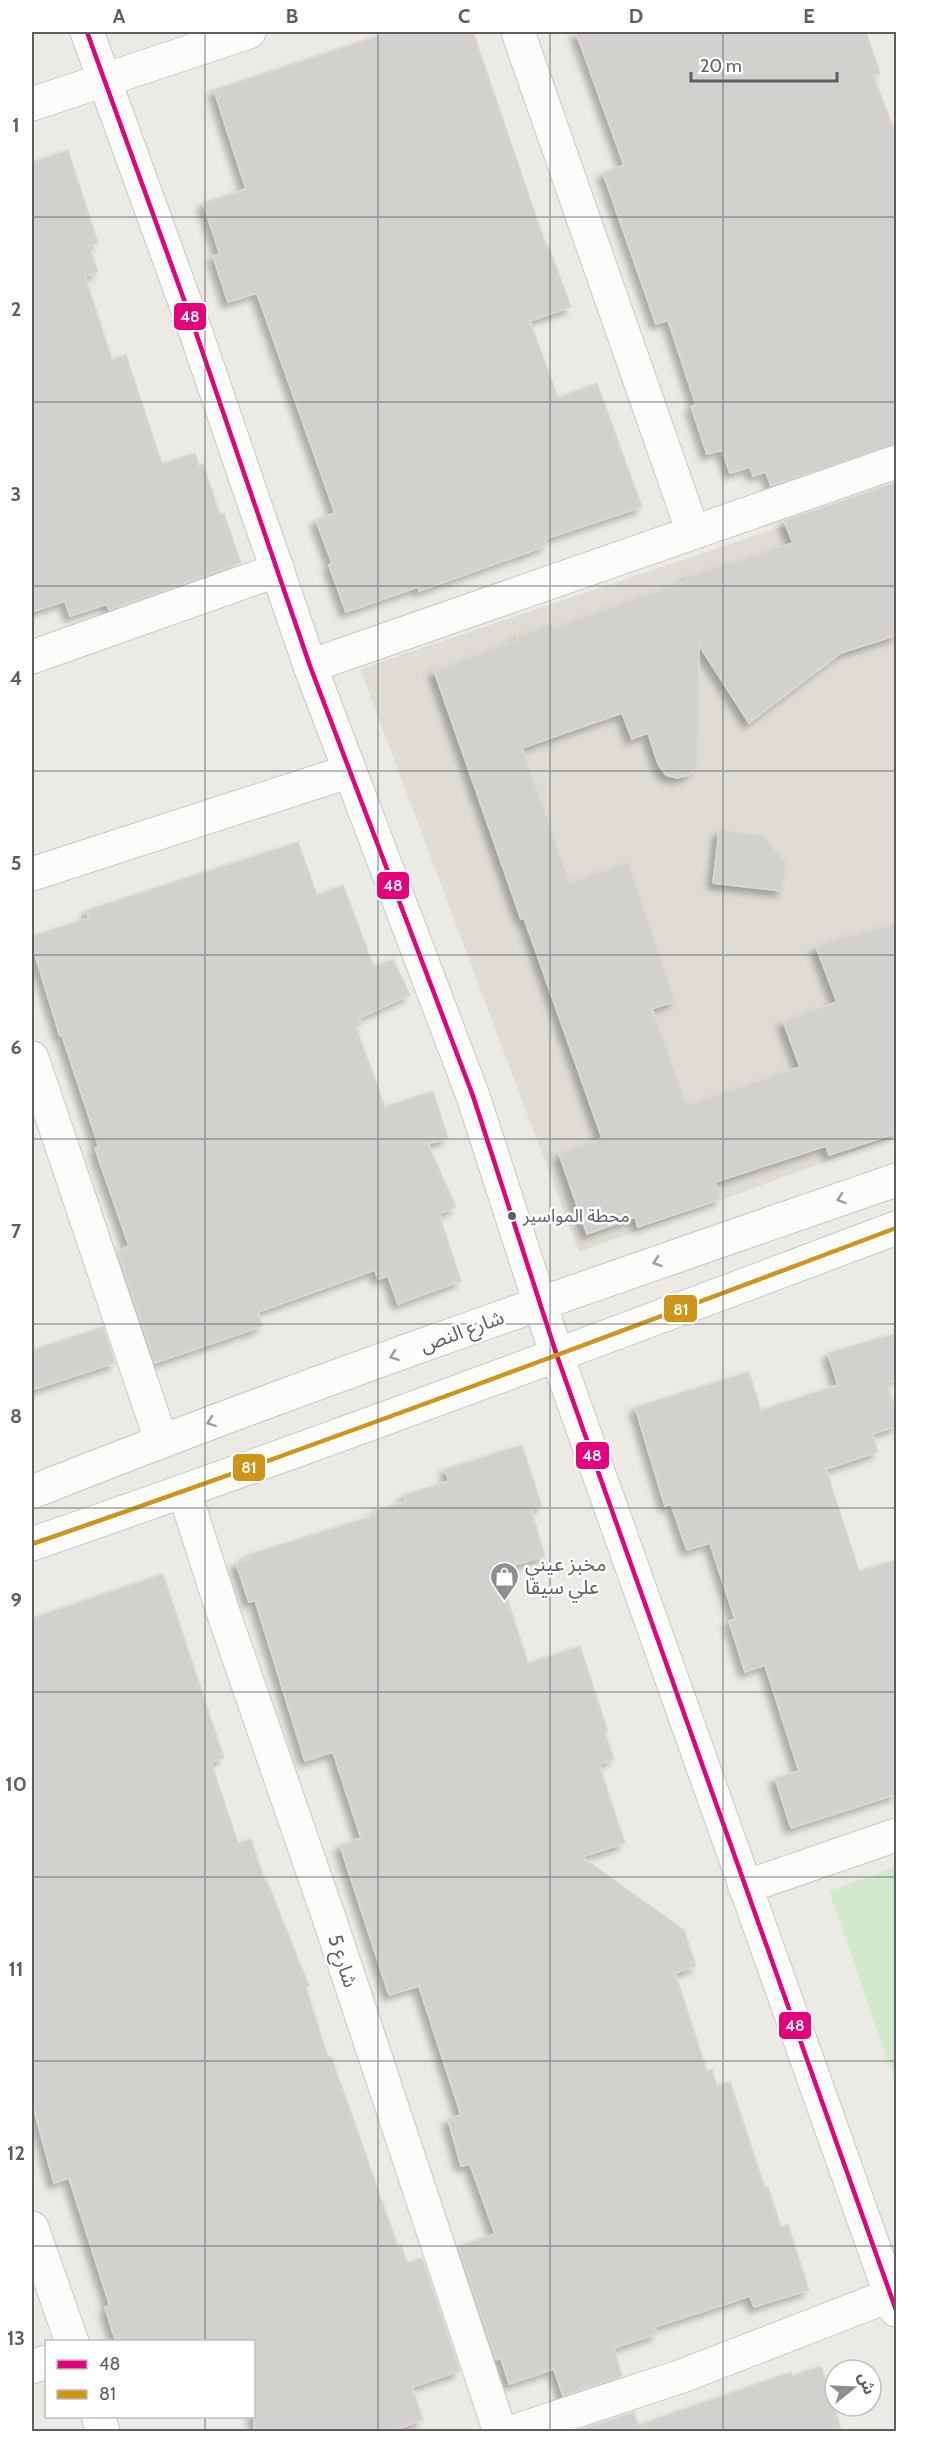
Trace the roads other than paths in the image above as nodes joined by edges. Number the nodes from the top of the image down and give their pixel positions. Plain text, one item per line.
1 (87, 32) edge
2 (249, 32) edge
3 (518, 32) edge
4 (103, 79) junction
5 (32, 104) edge
6 (897, 462) edge
7 (693, 532) junction
8 (278, 570) junction
9 (32, 657) edge
10 (310, 666) junction
11 (350, 771) junction
12 (32, 874) edge
13 (32, 1058) edge
14 (897, 1180) edge
15 (897, 1228) edge
16 (539, 1303) junction
17 (557, 1356) junction
18 (161, 1440) junction
19 (184, 1491) junction
20 (32, 1492) edge
21 (32, 1544) edge
22 (897, 1835) edge
23 (745, 1887) junction
24 (32, 2228) edge
25 (895, 2299) edge
26 (71, 2340) edge
27 (500, 2432) edge
28 (512, 2432) edge

1 - 4 street
2 - 4 street
3 - 7 street
4 - 5 street
4 - 8 street
6 - 7 street
7 - 10 street
8 - 9 street
8 - 10 street
10 - 11 street
11 - 12 street
11 - 16 street
13 - 18 street
14 -> 16 street, شارع النص
15 - 17 street
16 - 17 street
16 -> 18 street, شارع النص
17 - 19 street
17 - 23 street
18 - 20 street, شارع النص
19 - 21 street
19 - 27 street, شارع 5
22 - 23 street
23 - 25 street
24 - 26 street
25 - 28 street

